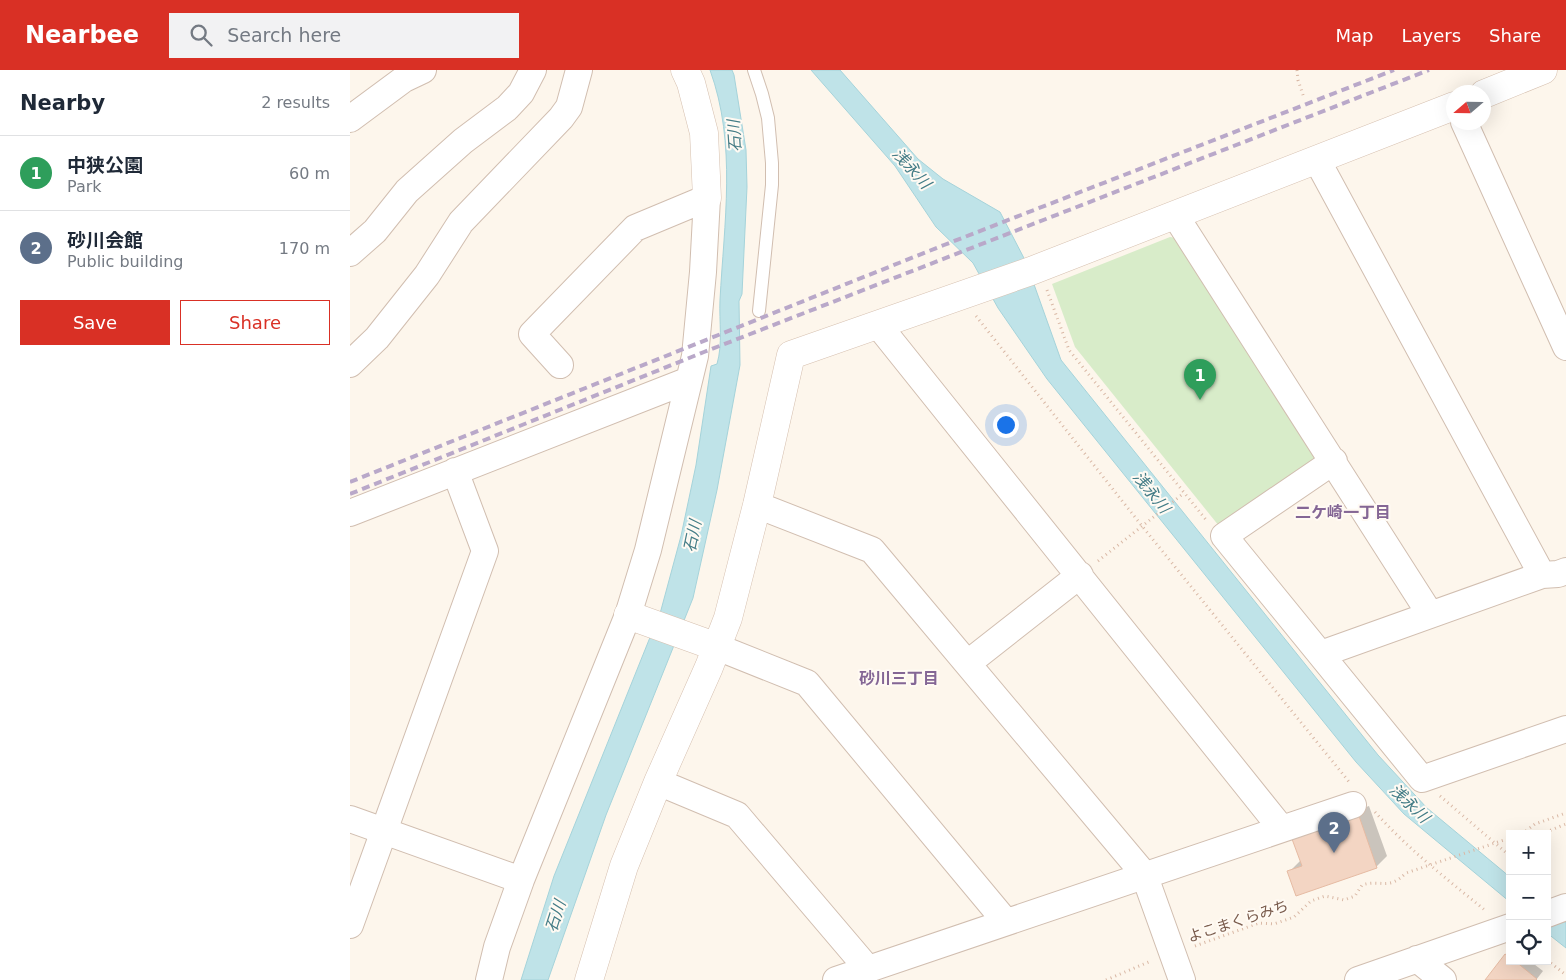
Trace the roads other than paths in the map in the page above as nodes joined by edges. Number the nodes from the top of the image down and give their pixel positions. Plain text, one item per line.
1 (422, 70) edge
2 (532, 70) edge
3 (579, 70) edge
4 (685, 70) edge
5 (754, 70) edge
6 (1543, 70) edge
7 (1491, 91) edge
8 (1446, 109) edge
9 (350, 119) edge
10 (1468, 130) edge
11 (1317, 160) junction
12 (707, 198) junction
13 (1175, 215) junction
14 (350, 253) edge
15 (759, 311) dead end
16 (879, 326) junction
17 (1566, 347) edge
18 (350, 364) edge
19 (560, 366) dead end
20 (689, 380) junction
21 (1334, 462) junction
22 (455, 471) junction
23 (757, 505) junction
24 (350, 513) edge
25 (1554, 573) edge
26 (1080, 575) junction
27 (1430, 614) junction
28 (628, 615) junction
29 (706, 643) junction
30 (1321, 654) junction
31 (968, 663) junction
32 (1566, 729) edge
33 (658, 782) junction
34 (1358, 799) road end
35 (350, 819) edge
36 (1281, 828) junction
37 (384, 830) junction
38 (1144, 874) junction
39 (521, 880) junction
40 (1566, 907) edge
41 (1551, 913) edge
42 (1006, 922) junction
43 (350, 925) edge
44 (1506, 928) edge
45 (1417, 959) junction
46 (868, 969) junction
47 (489, 980) edge
48 (589, 980) edge
49 (836, 980) edge
50 (1182, 980) edge
51 (1358, 980) edge
52 (1442, 980) edge

1 - 9 street
2 - 14 street
3 - 18 street
4 - 12 street
5 - 15 lane
6 - 7 street
8 - 11 street
10 - 17 street
11 - 13 street
11 - 25 street
12 - 19 street
12 - 20 street
13 - 16 street
13 - 21 street
16 - 23 street
16 - 26 street
20 - 22 street
20 - 28 street
21 - 27 street
21 - 30 street
22 - 24 street
22 - 37 street
23 - 29 street
23 - 31 street
25 - 27 street
26 - 31 street
26 - 36 street
27 - 30 street
28 - 29 street
28 - 39 street
29 - 33 street
29 - 42 street
30 - 32 street
31 - 38 street
33 - 46 street
33 - 48 street
34 - 36 street
35 - 37 street
36 - 38 street
37 - 39 street
37 - 43 street
38 - 42 street
38 - 50 street
39 - 47 street
40 - 41 street
42 - 46 street
44 - 45 street
45 - 51 street
45 - 52 street
46 - 49 street

